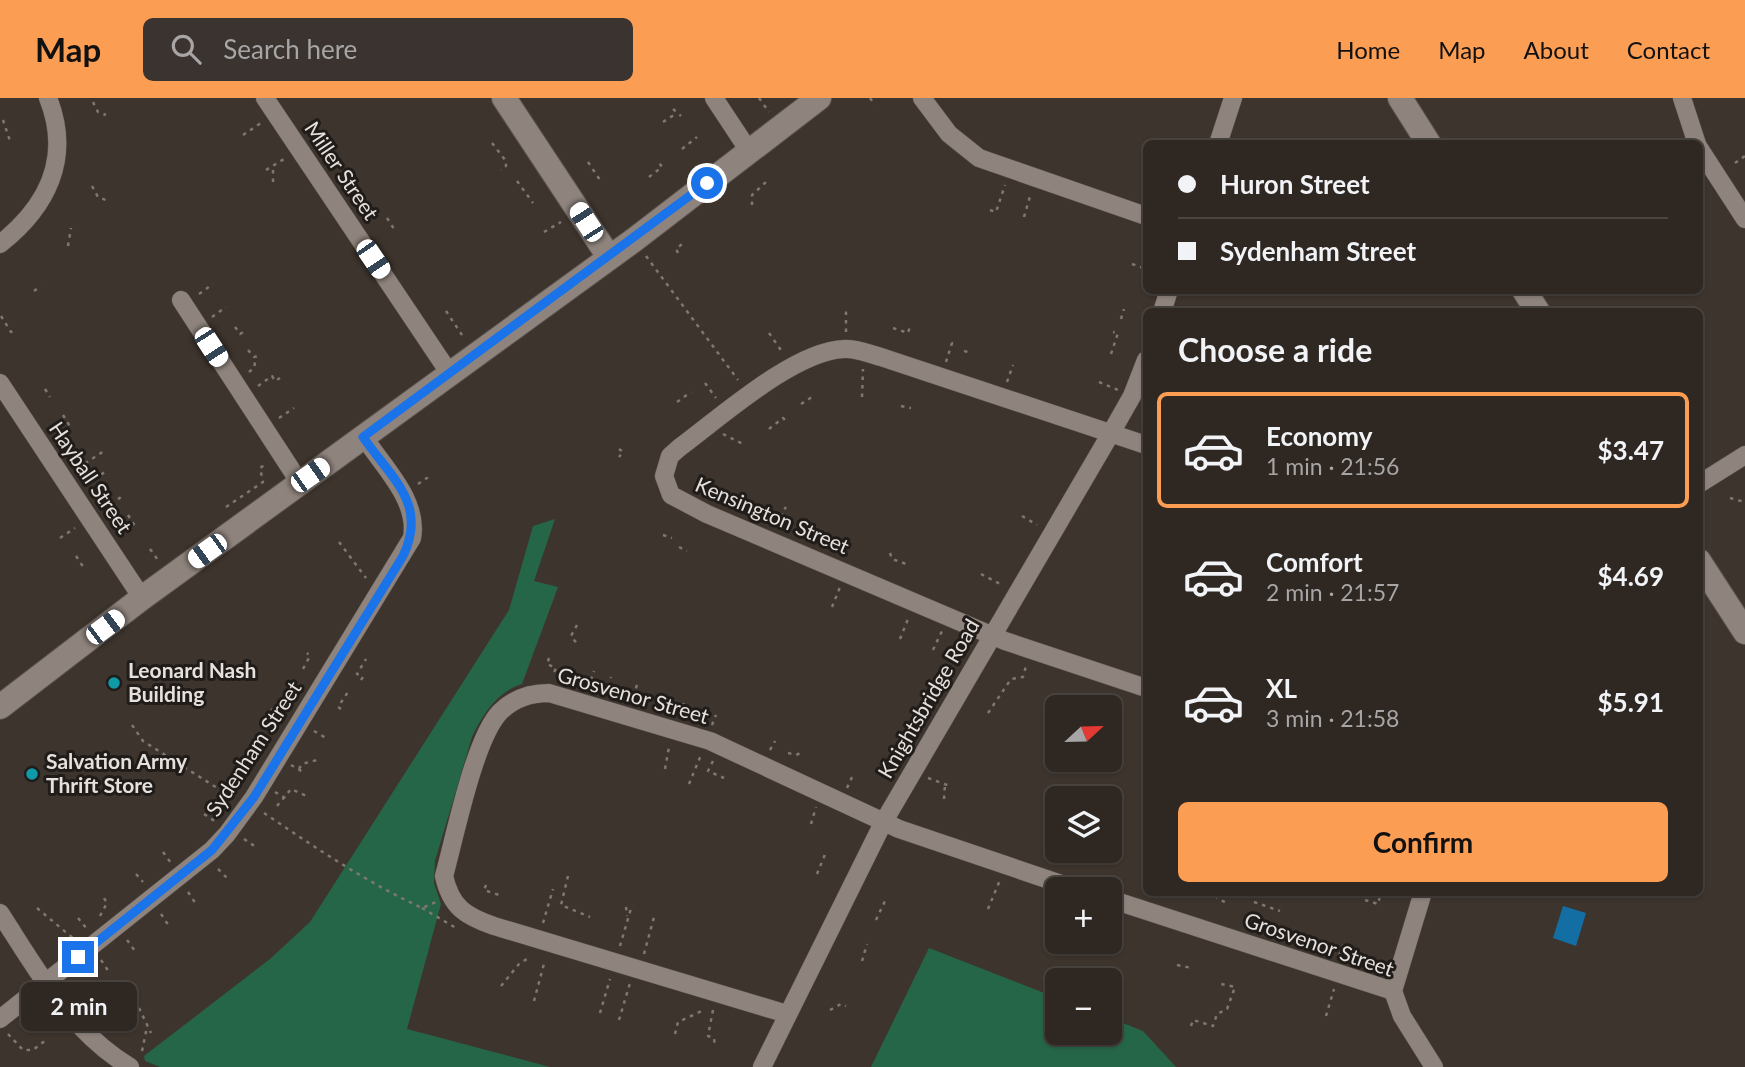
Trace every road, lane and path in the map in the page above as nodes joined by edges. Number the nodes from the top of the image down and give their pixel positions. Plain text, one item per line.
1 (48, 98) edge
2 (265, 98) edge
3 (503, 98) edge
4 (714, 98) edge
5 (759, 98) edge
6 (819, 98) edge
7 (870, 98) edge
8 (922, 98) edge
9 (1233, 98) edge
10 (1400, 98) edge
11 (1682, 98) edge
12 (93, 102) dead end
13 (874, 105) dead end
14 (673, 110) dead end
15 (677, 113) junction
16 (770, 113) dead end
17 (276, 114) junction
18 (106, 115) dead end
19 (681, 116) dead end
20 (3, 120) dead end
21 (663, 122) dead end
22 (314, 131) dead end
23 (243, 135) dead end
24 (697, 137) dead end
25 (319, 138) dead end
26 (1219, 140) edge
27 (1426, 140) edge
28 (1696, 140) edge
29 (10, 141) dead end
30 (492, 143) dead end
31 (299, 149) junction
32 (682, 149) dead end
33 (749, 151) junction
34 (1703, 154) edge
35 (1745, 156) edge
36 (658, 161) dead end
37 (588, 162) dead end
38 (1735, 163) dead end
39 (274, 166) junction
40 (266, 170) dead end
41 (501, 170) dead end
42 (649, 177) dead end
43 (600, 180) dead end
44 (517, 181) dead end
45 (273, 182) dead end
46 (766, 182) dead end
47 (1006, 183) dead end
48 (92, 186) dead end
49 (1032, 191) dead end
50 (106, 200) dead end
51 (533, 203) dead end
52 (752, 205) dead end
53 (990, 210) dead end
54 (1143, 215) edge
55 (1024, 217) dead end
56 (387, 218) dead end
57 (567, 218) dead end
58 (1745, 219) edge
59 (71, 228) dead end
60 (394, 229) dead end
61 (544, 232) dead end
62 (634, 240) junction
63 (0, 244) edge
64 (682, 244) dead end
65 (68, 246) dead end
66 (678, 253) dead end
67 (609, 257) junction
68 (1132, 264) dead end
69 (1143, 268) edge
70 (213, 284) dead end
71 (41, 286) dead end
72 (34, 291) dead end
73 (187, 299) joint
74 (226, 307) dead end
75 (846, 308) dead end
76 (1124, 309) dead end
77 (446, 311) dead end
78 (1, 316) edge
79 (1121, 319) dead end
80 (208, 320) dead end
81 (910, 326) dead end
82 (235, 327) dead end
83 (894, 328) dead end
84 (15, 330) dead end
85 (245, 331) dead end
86 (1113, 332) dead end
87 (769, 333) dead end
88 (846, 337) dead end
89 (466, 340) dead end
90 (950, 341) dead end
91 (248, 350) dead end
92 (964, 351) dead end
93 (972, 353) dead end
94 (1111, 354) dead end
95 (261, 355) dead end
96 (785, 356) dead end
97 (256, 357) junction
98 (863, 365) dead end
99 (1013, 365) dead end
100 (945, 366) dead end
101 (1143, 368) edge
102 (246, 374) dead end
103 (450, 374) junction
104 (280, 378) dead end
105 (1099, 382) dead end
106 (0, 383) edge
107 (705, 383) dead end
108 (1006, 386) dead end
109 (45, 389) dead end
110 (254, 390) dead end
111 (1120, 391) dead end
112 (691, 392) dead end
113 (750, 396) junction
114 (50, 397) dead end
115 (812, 397) dead end
116 (862, 397) dead end
117 (677, 402) dead end
118 (720, 404) dead end
119 (801, 404) dead end
120 (901, 406) dead end
121 (294, 408) dead end
122 (911, 408) dead end
123 (63, 415) dead end
124 (785, 420) dead end
125 (275, 421) dead end
126 (71, 428) dead end
127 (769, 429) dead end
128 (720, 433) dead end
129 (1111, 433) junction
130 (363, 437) junction
131 (1143, 444) edge
132 (746, 445) dead end
133 (619, 449) dead end
134 (104, 451) dead end
135 (1745, 455) edge
136 (619, 457) dead end
137 (273, 460) dead end
138 (73, 472) dead end
139 (105, 472) dead end
140 (429, 481) dead end
141 (1703, 481) edge
142 (300, 482) junction
143 (83, 487) dead end
144 (411, 490) dead end
145 (121, 497) dead end
146 (1730, 498) dead end
147 (1745, 502) edge
148 (226, 506) dead end
149 (786, 507) dead end
150 (100, 512) dead end
151 (128, 515) dead end
152 (1022, 516) dead end
153 (80, 524) dead end
154 (786, 525) dead end
155 (1041, 527) dead end
156 (136, 528) dead end
157 (663, 535) dead end
158 (60, 538) dead end
159 (671, 538) dead end
160 (339, 542) dead end
161 (679, 547) dead end
162 (150, 549) dead end
163 (687, 551) dead end
164 (890, 553) dead end
165 (76, 556) dead end
166 (161, 564) dead end
167 (909, 565) dead end
168 (1703, 567) edge
169 (84, 568) dead end
170 (981, 573) dead end
171 (372, 582) dead end
172 (842, 584) dead end
173 (1006, 587) dead end
174 (142, 598) junction
175 (832, 607) dead end
176 (910, 613) dead end
177 (577, 625) dead end
178 (944, 627) dead end
179 (1745, 632) edge
180 (991, 635) junction
181 (900, 639) dead end
182 (578, 645) dead end
183 (933, 650) dead end
184 (307, 653) dead end
185 (549, 657) dead end
186 (366, 659) dead end
187 (1028, 661) dead end
188 (303, 669) dead end
189 (594, 671) dead end
190 (611, 677) dead end
191 (361, 680) dead end
192 (549, 684) dead end
193 (637, 685) dead end
194 (1143, 687) edge
195 (348, 692) dead end
196 (586, 694) dead end
197 (649, 696) dead end
198 (603, 699) dead end
199 (673, 702) dead end
200 (690, 706) dead end
201 (0, 707) edge
202 (271, 709) dead end
203 (341, 709) dead end
204 (276, 712) junction
205 (988, 713) dead end
206 (286, 718) dead end
207 (261, 722) dead end
208 (132, 725) dead end
209 (309, 728) dead end
210 (253, 737) dead end
211 (326, 738) dead end
212 (775, 741) dead end
213 (670, 743) dead end
214 (803, 752) dead end
215 (702, 753) dead end
216 (789, 753) dead end
217 (249, 754) dead end
218 (767, 756) dead end
219 (715, 758) dead end
220 (317, 760) dead end
221 (287, 762) dead end
222 (665, 769) dead end
223 (853, 775) dead end
224 (925, 777) dead end
225 (723, 778) dead end
226 (689, 784) dead end
227 (945, 785) junction
228 (950, 786) dead end
229 (270, 789) dead end
230 (844, 793) dead end
231 (309, 797) dead end
232 (285, 798) junction
233 (944, 800) dead end
234 (249, 805) junction
235 (277, 806) dead end
236 (816, 806) dead end
237 (204, 814) dead end
238 (883, 822) junction
239 (219, 823) dead end
240 (811, 824) dead end
241 (239, 836) dead end
242 (256, 847) dead end
243 (163, 852) dead end
244 (826, 852) dead end
245 (213, 864) dead end
246 (173, 865) dead end
247 (136, 874) dead end
248 (817, 874) dead end
249 (568, 876) dead end
250 (1002, 876) dead end
251 (228, 878) dead end
252 (1045, 878) edge
253 (486, 885) dead end
254 (146, 886) dead end
255 (184, 888) dead end
256 (553, 890) dead end
257 (499, 895) dead end
258 (450, 896) junction
259 (1214, 896) edge
260 (1380, 896) edge
261 (1422, 896) edge
262 (104, 898) dead end
263 (1365, 900) dead end
264 (886, 901) dead end
265 (1254, 902) dead end
266 (1122, 903) edge
267 (196, 904) dead end
268 (1228, 904) dead end
269 (632, 905) dead end
270 (626, 907) dead end
271 (37, 908) dead end
272 (422, 908) junction
273 (157, 909) dead end
274 (988, 909) dead end
275 (1280, 911) dead end
276 (0, 913) edge
277 (590, 917) dead end
278 (654, 917) dead end
279 (78, 918) dead end
280 (99, 919) dead end
281 (628, 919) junction
282 (876, 920) dead end
283 (633, 923) dead end
284 (169, 926) dead end
285 (542, 929) dead end
286 (89, 932) dead end
287 (467, 933) dead end
288 (1345, 940) dead end
289 (76, 942) dead end
290 (867, 944) dead end
291 (618, 952) dead end
292 (97, 957) dead end
293 (530, 957) dead end
294 (546, 957) dead end
295 (642, 959) dead end
296 (862, 961) dead end
297 (1337, 962) dead end
298 (1177, 965) dead end
299 (1192, 968) dead end
300 (109, 972) dead end
301 (611, 975) dead end
302 (631, 981) dead end
303 (46, 983) junction
304 (1217, 983) dead end
305 (501, 986) dead end
306 (1335, 986) dead end
307 (1393, 991) junction
308 (534, 1000) dead end
309 (714, 1006) dead end
310 (846, 1006) dead end
311 (139, 1007) dead end
312 (704, 1010) dead end
313 (830, 1010) dead end
314 (600, 1013) dead end
315 (787, 1014) junction
316 (1326, 1016) dead end
317 (619, 1020) dead end
318 (2, 1024) edge
319 (1191, 1026) dead end
320 (147, 1027) junction
321 (151, 1033) dead end
322 (675, 1034) dead end
323 (46, 1040) dead end
324 (715, 1047) dead end
325 (142, 1051) dead end
326 (130, 1067) edge
327 (762, 1067) edge
328 (1434, 1067) edge

1 - 63 street
2 - 17 street, Miller Street
3 - 67 main road
4 - 33 street
5 - 16 path
6 - 33 main road
7 - 13 path
8 - 54 street
9 - 26 street
10 - 27 main road
11 - 28 street
12 - 18 path
14 - 15 path
15 - 19 path
15 - 21 path
17 - 23 path
17 - 31 street, Miller Street
20 - 29 path
22 - 25 path
24 - 32 path
30 - 41 path
31 - 39 path
31 - 103 street, Miller Street
33 - 62 main road
34 - 58 street
35 - 38 path
36 - 42 path
37 - 43 path
39 - 40 path
39 - 45 path
44 - 51 path
46 - 52 path
47 - 53 path
48 - 50 path
49 - 55 path
56 - 60 path
57 - 61 path
59 - 65 path
62 - 67 main road
62 - 113 path
64 - 66 path
67 - 103 main road
68 - 69 path
70 - 73 path
71 - 72 path
73 - 142 street
74 - 80 path
75 - 88 path
76 - 79 path
77 - 89 path
78 - 84 path
81 - 83 path
82 - 85 path
86 - 94 path
87 - 96 path
90 - 100 path
91 - 97 path
92 - 93 path
95 - 97 path
97 - 102 path
98 - 116 path
99 - 108 path
101 - 129 street, Knightsbridge Road
103 - 130 main road
104 - 110 path
105 - 111 path
106 - 174 street, Hayball Street
107 - 118 path
109 - 114 path
112 - 117 path
113 - 129 street, Kensington Street
113 - 180 street, Kensington Street
115 - 119 path
120 - 122 path
121 - 125 path
123 - 126 path
124 - 127 path
128 - 132 path
129 - 131 street, Kensington Street
129 - 180 street, Knightsbridge Road
130 - 142 main road
130 - 234 street, Sydenham Street
133 - 136 path
134 - 138 path
135 - 141 street
137 - 148 path
139 - 143 path
140 - 144 path
142 - 174 main road
145 - 150 path
146 - 147 path
149 - 154 path
151 - 156 path
152 - 155 path
153 - 158 path
157 - 159 path
160 - 171 path
161 - 163 path
162 - 166 path
164 - 167 path
165 - 169 path
168 - 179 main road
170 - 173 path
172 - 175 path
174 - 201 main road
176 - 181 path
177 - 182 path
178 - 183 path
180 - 194 street, Kensington Street
180 - 238 street, Knightsbridge Road
184 - 188 path
185 - 192 path
186 - 191 path
187 - 205 path
189 - 196 path
190 - 198 path
193 - 197 path
195 - 203 path
199 - 200 path
202 - 204 path
204 - 206 path
204 - 207 path
208 - 234 path
209 - 211 path
210 - 217 path
212 - 218 path
213 - 222 path
214 - 216 path
215 - 226 path
219 - 225 path
220 - 221 path
223 - 230 path
224 - 227 path
227 - 228 path
227 - 233 path
229 - 232 path
231 - 232 path
232 - 235 path
234 - 272 path
234 - 303 street, Sydenham Street
236 - 240 path
237 - 239 path
238 - 252 street, Grosvenor Street
238 - 258 street, Grosvenor Street
238 - 315 street, Knightsbridge Road
241 - 242 path
243 - 246 path
244 - 248 path
245 - 251 path
247 - 254 path
249 - 277 path
250 - 274 path
253 - 257 path
255 - 267 path
256 - 285 path
258 - 272 path
258 - 315 street
259 - 268 path
260 - 263 path
261 - 307 street
262 - 280 path
264 - 282 path
265 - 275 path
266 - 307 street, Grosvenor Street
269 - 281 path
270 - 281 path
271 - 289 path
272 - 287 path
273 - 284 path
276 - 303 street
278 - 295 path
279 - 286 path
281 - 283 path
281 - 291 path
288 - 297 path
290 - 296 path
292 - 300 path
293 - 305 path
294 - 308 path
298 - 299 path
301 - 314 path
302 - 317 path
303 - 318 street, Sydenham Street
303 - 326 street
304 - 319 path
306 - 316 path
307 - 328 street, Grosvenor Street
309 - 324 path
310 - 313 path
311 - 320 path
312 - 322 path
315 - 327 street, Knightsbridge Road
318 - 323 path
320 - 321 path
320 - 325 path

